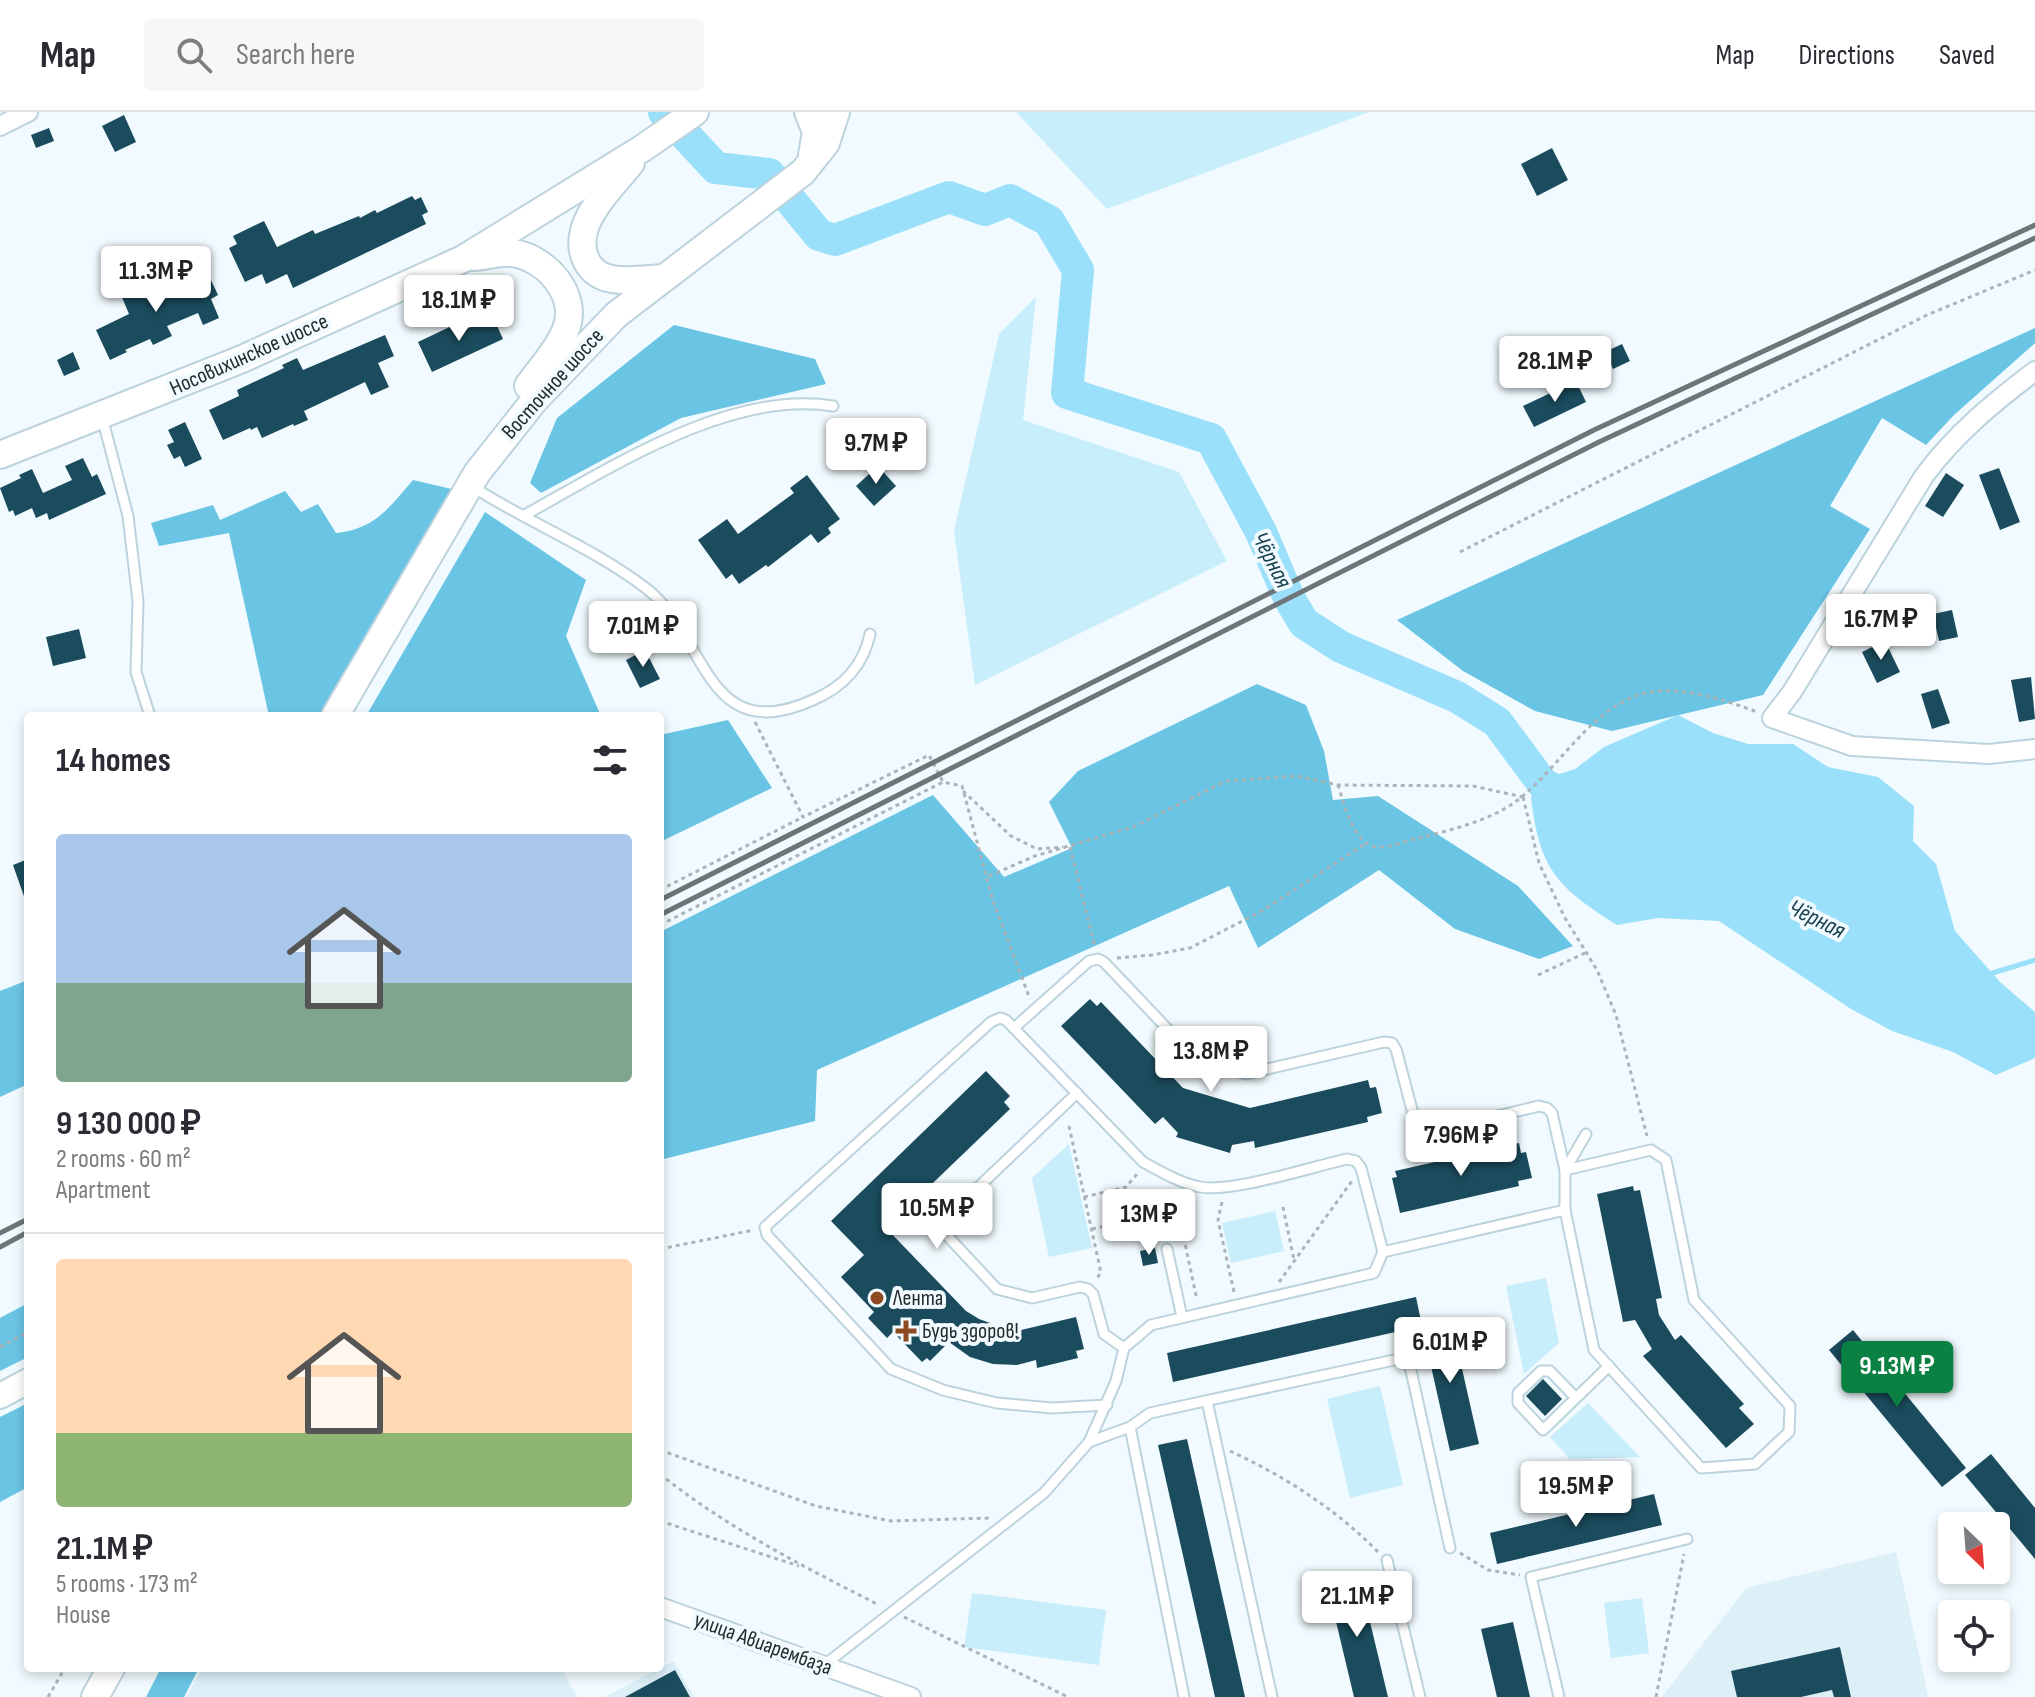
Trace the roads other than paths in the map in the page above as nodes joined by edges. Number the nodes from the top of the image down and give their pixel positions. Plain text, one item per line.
1 (695, 112) edge
2 (808, 112) edge
3 (25, 114) edge
4 (833, 116) edge
5 (0, 126) edge
6 (643, 148) junction
7 (800, 175) junction
8 (463, 259) junction
9 (662, 278) junction
10 (2035, 371) edge
11 (833, 406) dead end
12 (102, 416) junction
13 (0, 455) edge
14 (489, 456) junction
15 (470, 485) junction
16 (523, 516) junction
17 (870, 634) dead end
18 (149, 712) edge
19 (337, 712) edge
20 (2035, 749) edge
21 (1014, 1028) junction
22 (1077, 1093) junction
23 (1586, 1134) dead end
24 (1565, 1170) junction
25 (1565, 1210) junction
26 (1167, 1249) dead end
27 (1383, 1252) junction
28 (1182, 1317) junction
29 (1124, 1348) junction
30 (1609, 1366) junction
31 (24, 1383) edge
32 (0, 1396) edge
33 (1576, 1398) junction
34 (1207, 1401) junction
35 (1107, 1405) junction
36 (1130, 1427) junction
37 (1089, 1442) junction
38 (1687, 1539) road end
39 (1450, 1548) road end
40 (1387, 1560) road end
41 (664, 1608) edge
42 (823, 1666) junction
43 (109, 1672) edge
44 (95, 1697) edge
45 (911, 1697) edge
46 (1184, 1697) edge
47 (1272, 1697) edge
48 (1420, 1697) edge
49 (1559, 1697) edge

1 - 6 main road, Носовихинское шоссе
2 - 7 main road
3 - 5 street
4 - 7 main road, Восточное шоссе
6 - 8 main road, Носовихинское шоссе
6 - 9 main road
7 - 9 main road, Восточное шоссе
8 - 12 main road, Носовихинское шоссе
8 - 14 main road
9 - 14 main road, Восточное шоссе
10 - 20 street
11 - 16 lane
12 - 13 main road, Носовихинское шоссе
12 - 18 lane
14 - 15 main road, Восточное шоссе
15 - 16 lane
15 - 19 main road, Восточное шоссе
16 - 17 lane
21 - 22 lane
21 - 24 lane
21 - 35 lane
22 - 27 lane
22 - 29 lane
23 - 24 lane
24 - 25 lane
24 - 30 lane
25 - 27 lane
25 - 30 lane
26 - 28 lane
27 - 28 lane
28 - 29 lane
29 - 35 lane
30 - 33 lane
31 - 32 street
33 - 33 lane
34 - 36 lane
34 - 39 lane
34 - 47 lane
35 - 37 lane
36 - 37 lane
36 - 46 lane
37 - 42 lane
38 - 49 lane
40 - 48 lane
41 - 42 street, улица Авиарембаза
42 - 45 street, улица Авиарембаза
43 - 44 main road

